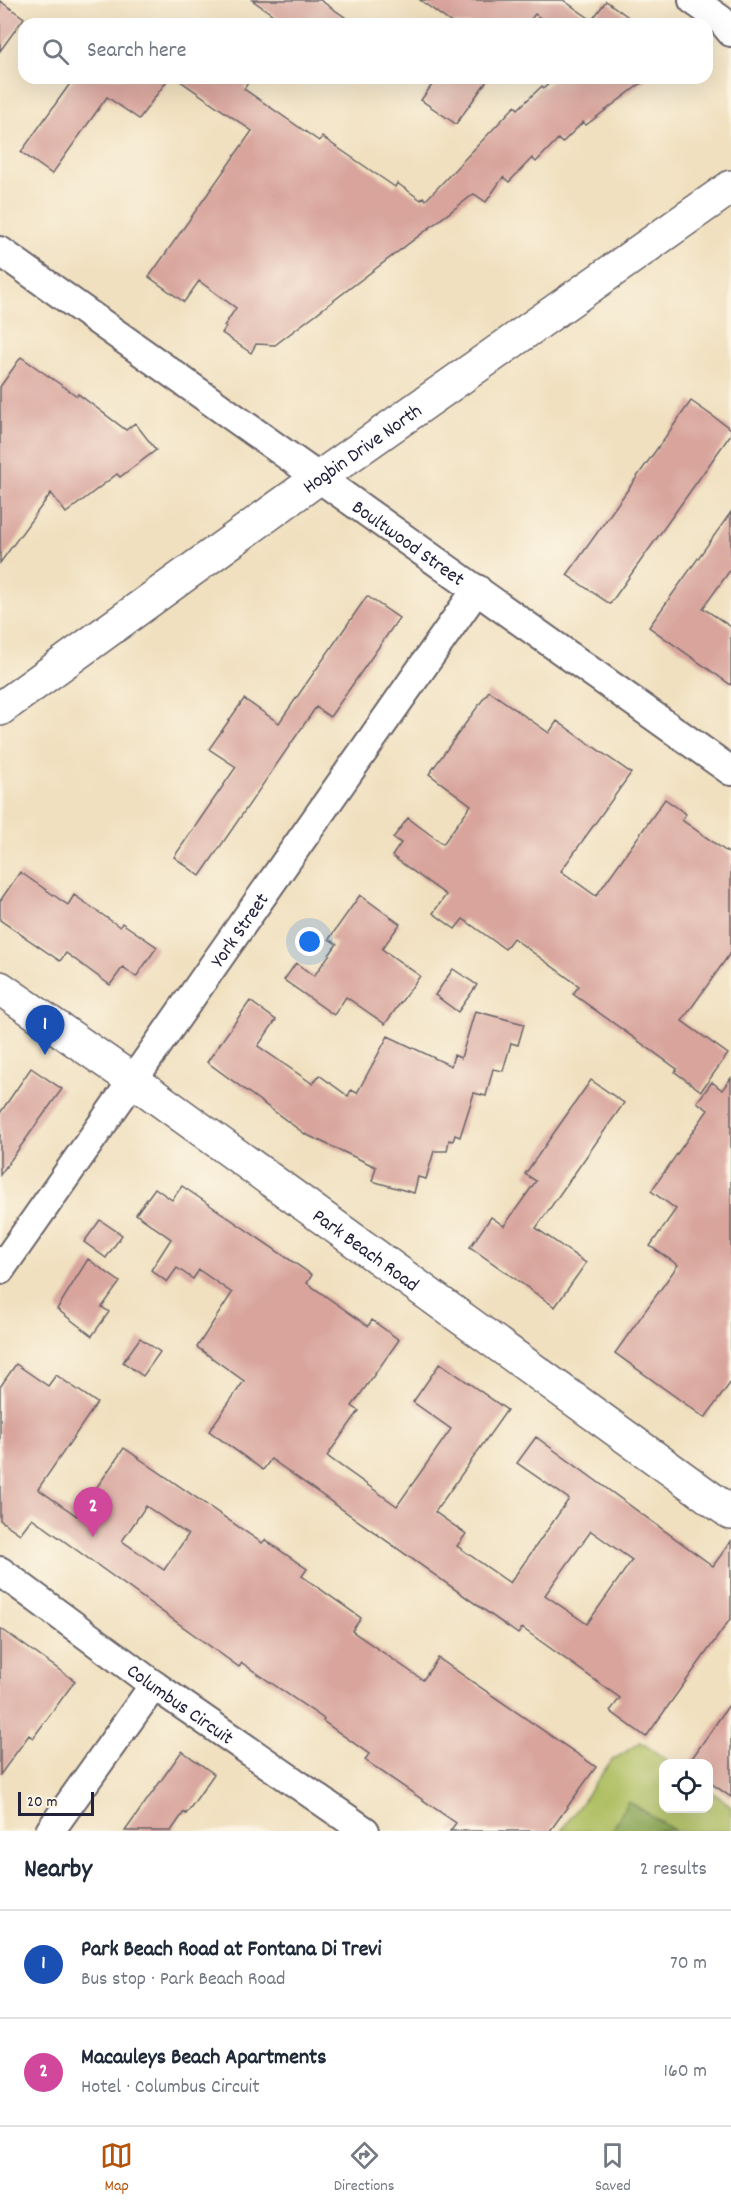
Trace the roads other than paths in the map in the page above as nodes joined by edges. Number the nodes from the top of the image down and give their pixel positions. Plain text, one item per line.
1 (693, 0) edge
2 (728, 25) edge
3 (729, 186) edge
4 (0, 252) edge
5 (317, 479) junction
6 (477, 589) junction
7 (0, 709) edge
8 (731, 771) edge
9 (0, 988) edge
10 (134, 1081) junction
11 (0, 1270) edge
12 (731, 1513) edge
13 (0, 1571) edge
14 (154, 1685) junction
15 (50, 1831) edge
16 (365, 1831) edge

1 - 2 street
3 - 5 street, Hogbin Drive North
4 - 5 street, Boultwood Street
5 - 6 street, Boultwood Street
5 - 7 street, Hogbin Drive North
6 - 8 street, Boultwood Street
6 - 10 street, York Street
9 - 10 street, Park Beach Road
10 - 11 street, York Street
10 - 12 street, Park Beach Road
13 - 14 street, Columbus Circuit
14 - 15 street
14 - 16 street, Columbus Circuit

